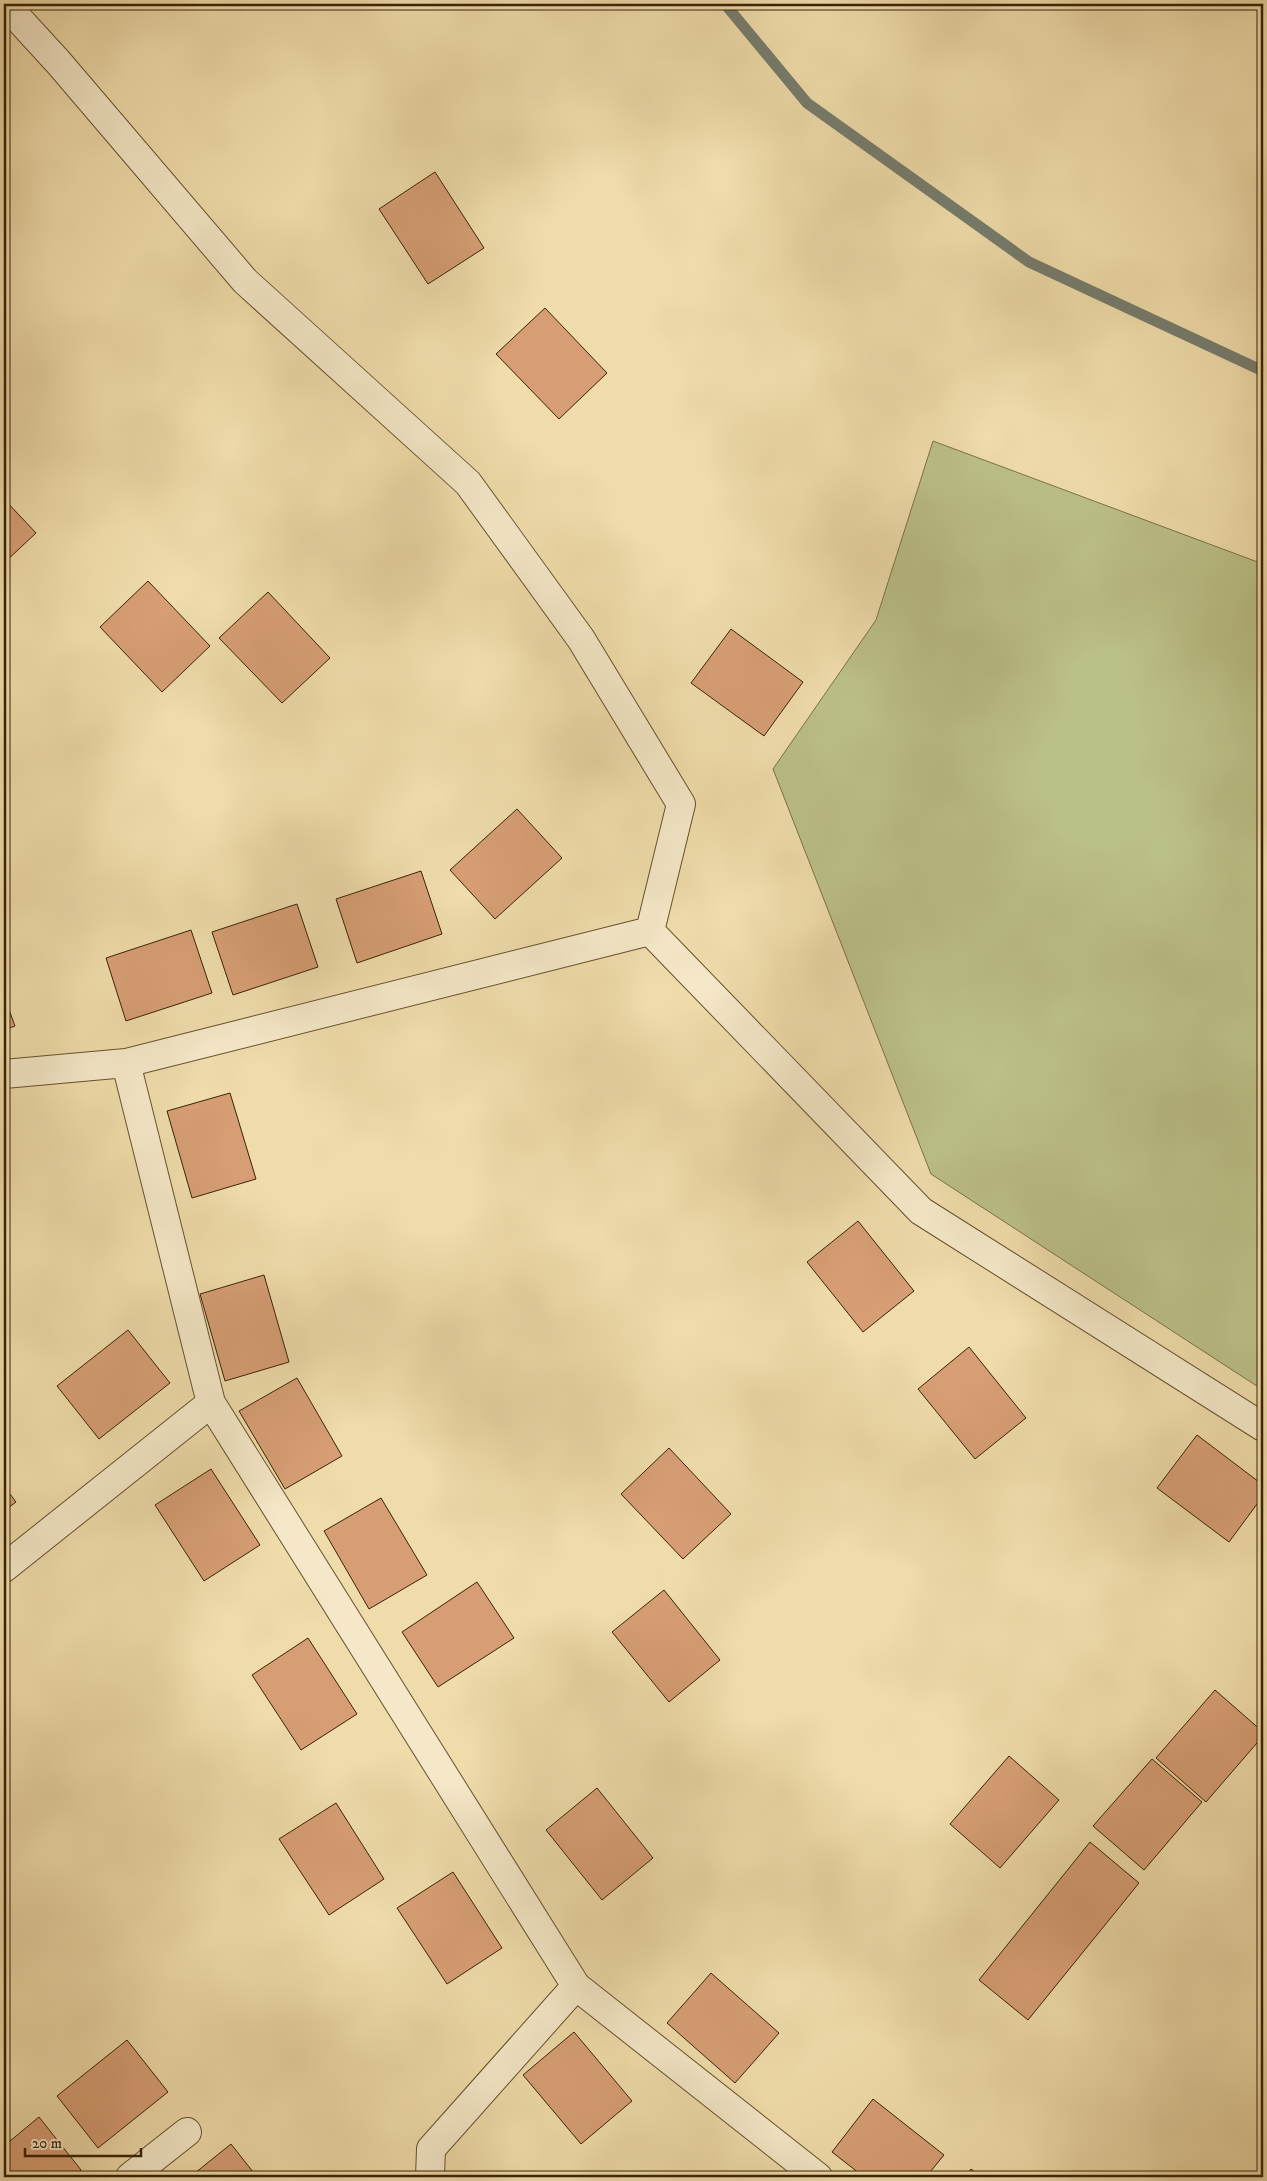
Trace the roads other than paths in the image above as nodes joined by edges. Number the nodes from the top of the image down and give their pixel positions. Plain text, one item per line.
1 (4, 4) edge
2 (650, 931) junction
3 (126, 1063) junction
4 (4, 1074) edge
5 (211, 1403) junction
6 (1263, 1427) edge
7 (4, 1568) edge
8 (576, 1986) junction
9 (187, 2132) dead end
10 (130, 2177) edge
11 (430, 2177) edge
12 (818, 2177) edge

1 - 2 street
2 - 3 street
2 - 6 street
3 - 4 street
3 - 5 street
5 - 7 street
5 - 8 street
8 - 11 street
8 - 12 street
9 - 10 street

